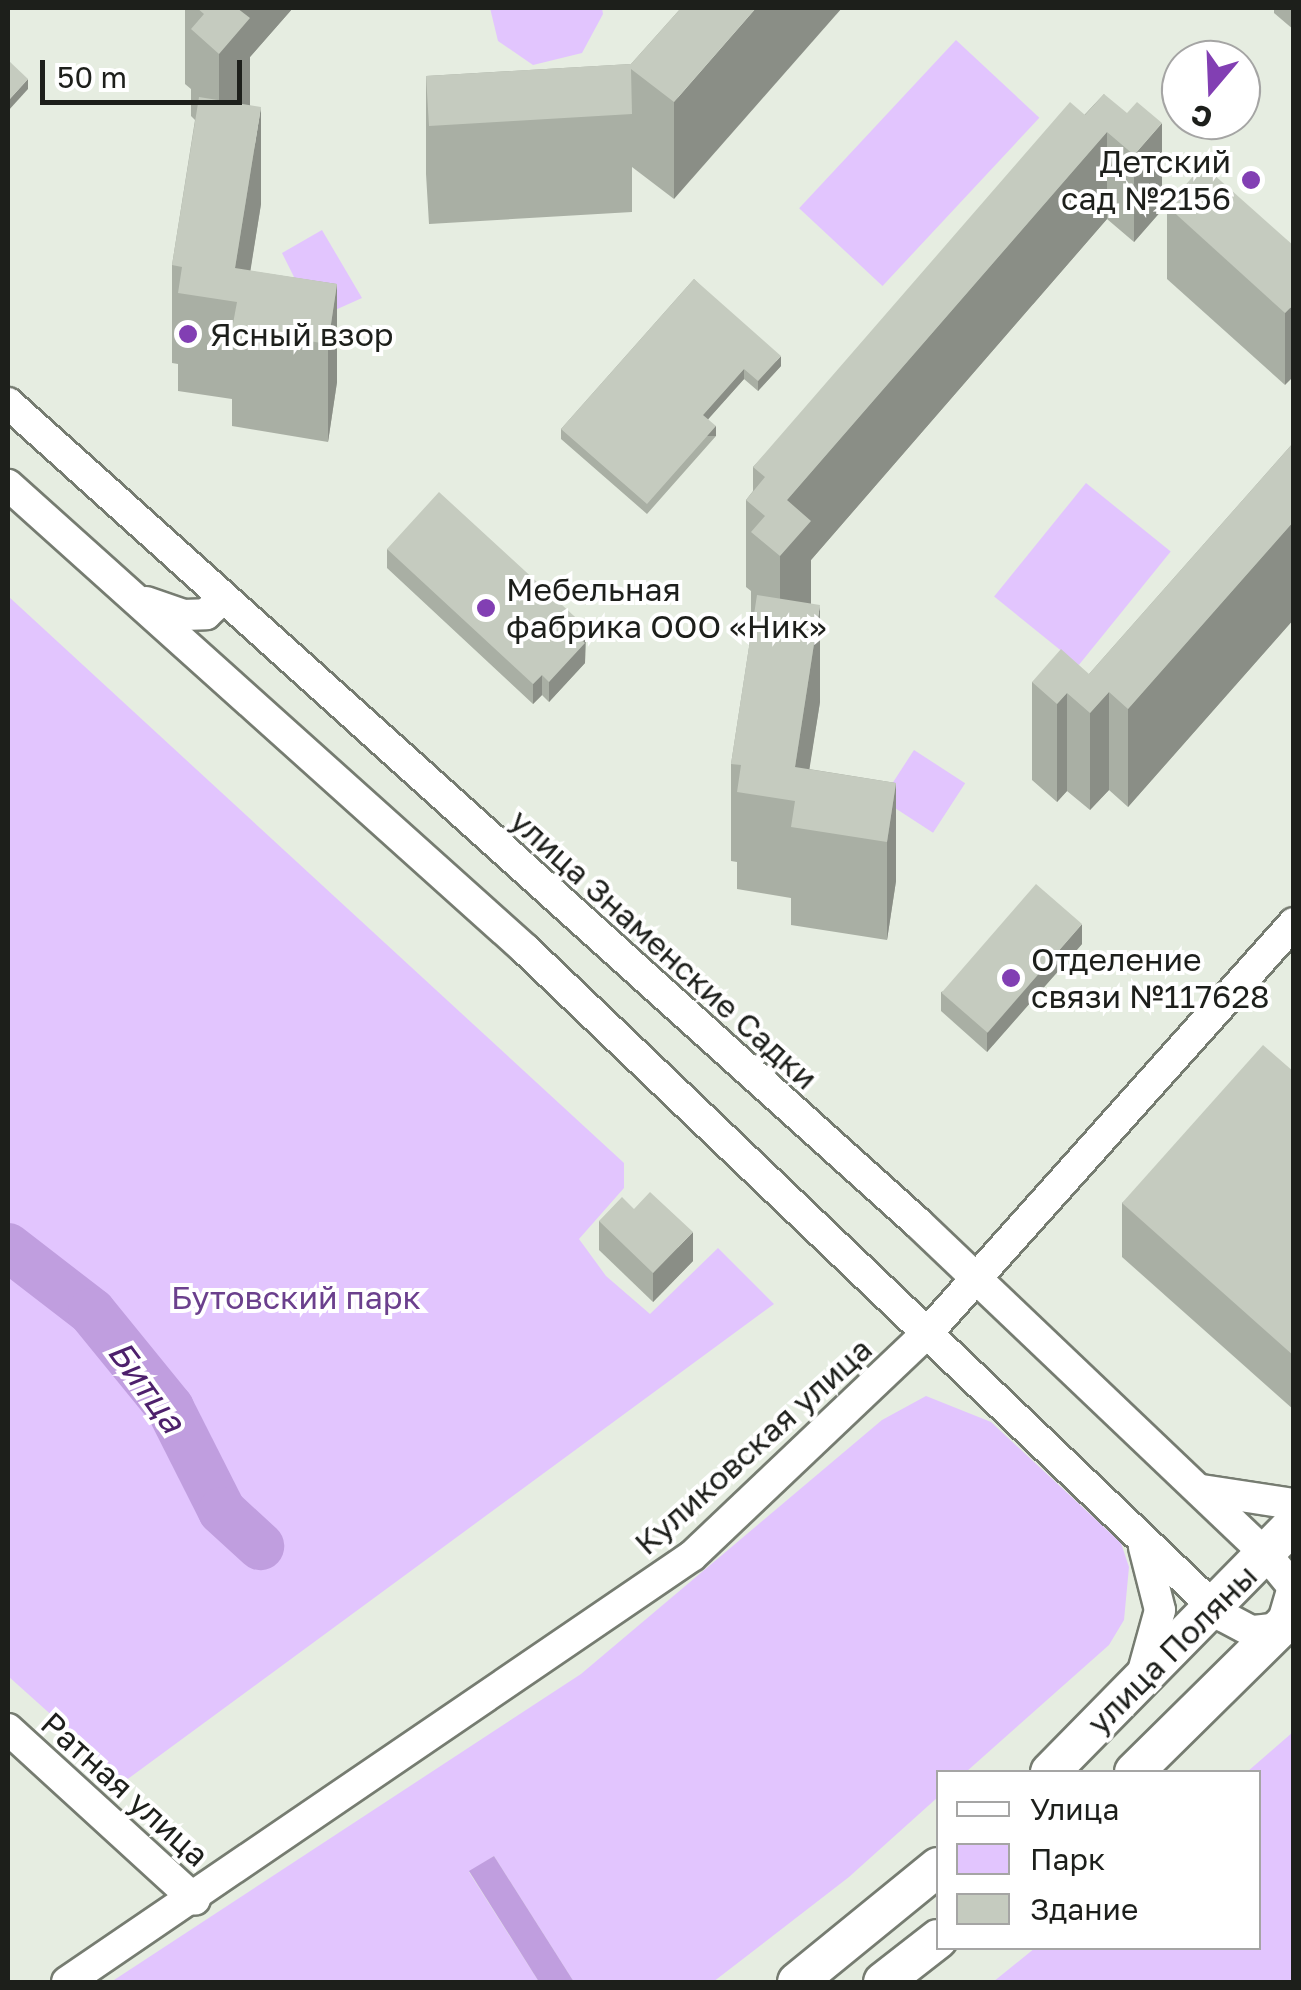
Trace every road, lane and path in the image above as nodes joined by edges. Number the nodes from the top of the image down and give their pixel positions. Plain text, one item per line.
1 (8, 404) edge
2 (8, 485) edge
3 (126, 592) junction
4 (223, 598) junction
5 (1294, 923) edge
6 (977, 1278) junction
7 (930, 1330) junction
8 (1194, 1488) junction
9 (1294, 1504) edge
10 (1294, 1524) edge
11 (1136, 1531) junction
12 (1266, 1554) junction
13 (1213, 1608) junction
14 (1287, 1621) edge
15 (1138, 1684) junction
16 (8, 1729) edge
17 (1052, 1770) edge
18 (1136, 1770) edge
19 (936, 1869) edge
20 (196, 1900) junction
21 (936, 1940) edge
22 (67, 1982) edge
23 (797, 1982) edge
24 (883, 1982) edge

1 - 4 street, улица Знаменские Садки
2 - 3 street
3 - 4 street
3 - 7 street
4 - 6 street, улица Знаменские Садки
5 - 6 street, Куликовская улица
6 - 7 street, Куликовская улица
6 - 8 street, улица Знаменские Садки
7 - 11 street
7 - 20 street, Куликовская улица
8 - 9 street
8 - 12 street, улица Знаменские Садки
10 - 12 main road, улица Поляны
11 - 13 street
11 - 15 street
12 - 13 main road, улица Поляны
12 - 14 street, улица Знаменские Садки
13 - 14 street
13 - 15 main road, улица Поляны
14 - 18 main road, улица Поляны
15 - 17 main road, улица Поляны
16 - 20 street, Ратная улица
19 - 23 main road
20 - 22 street, Куликовская улица
21 - 24 main road

